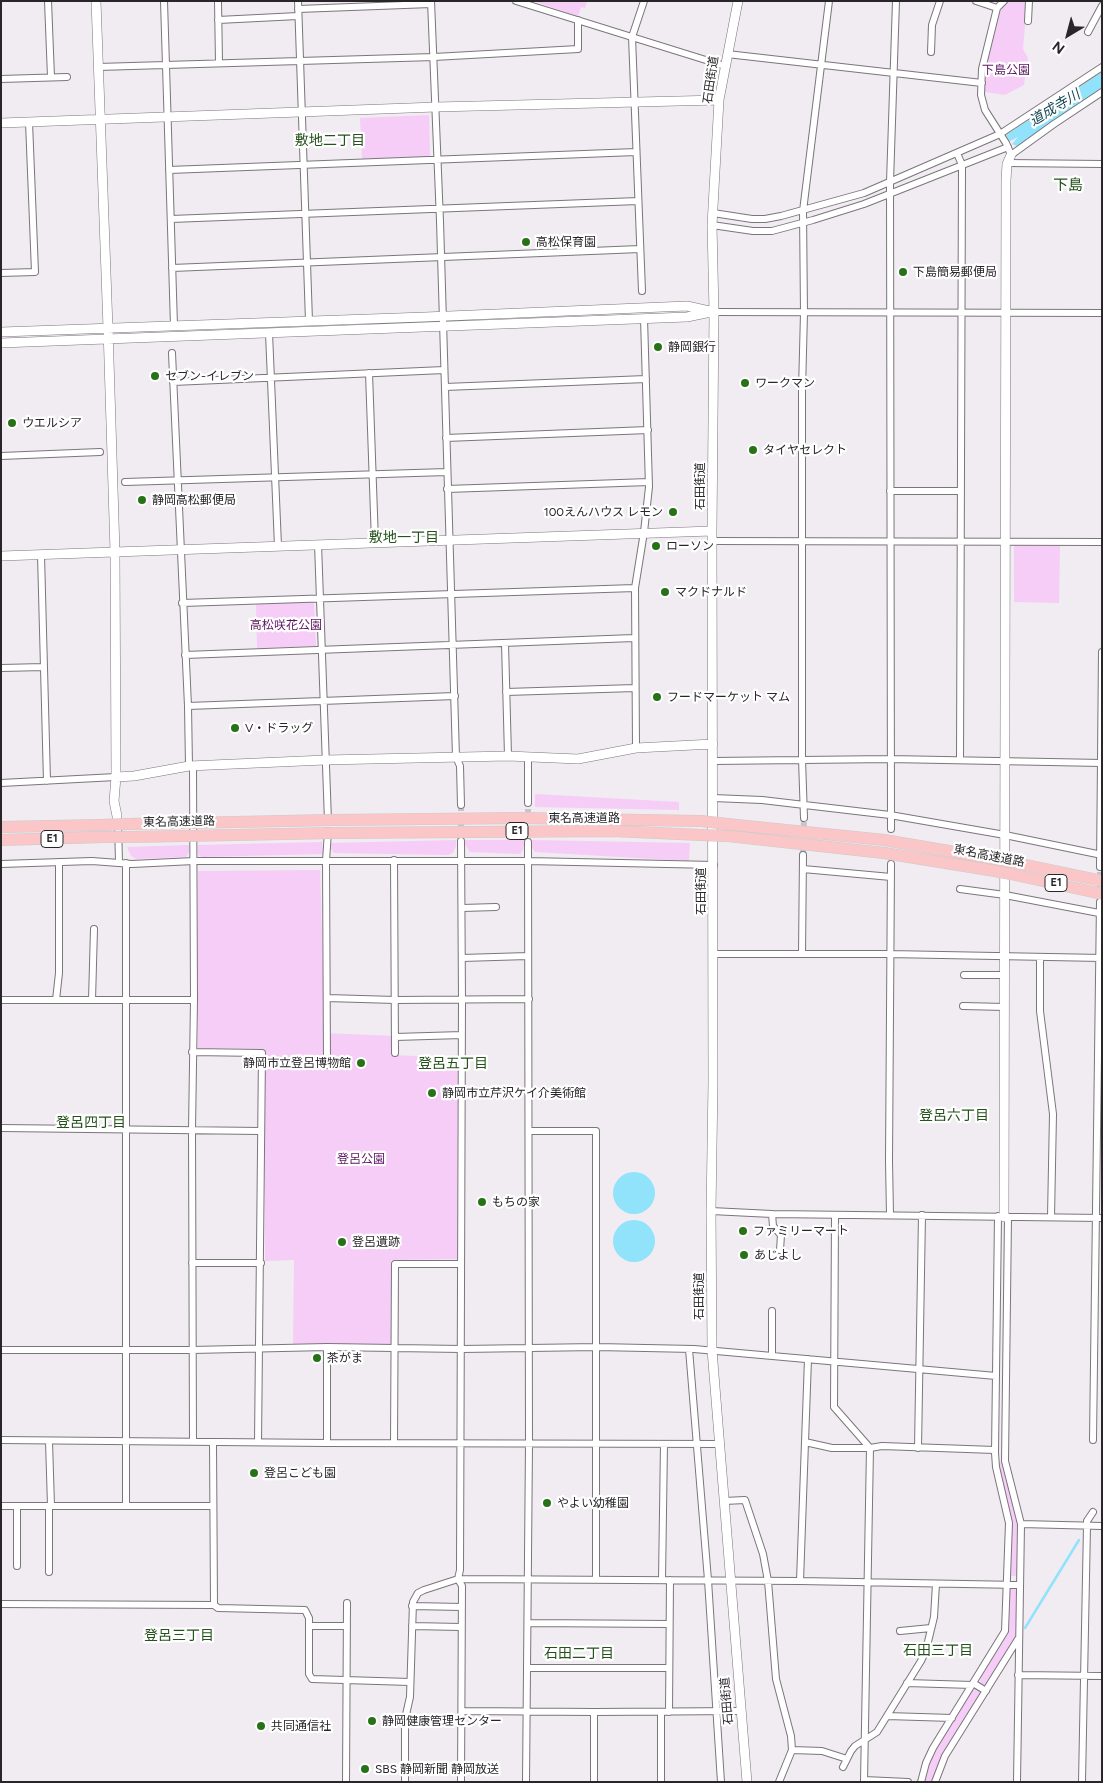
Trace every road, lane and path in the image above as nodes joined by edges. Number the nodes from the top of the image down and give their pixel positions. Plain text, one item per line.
1 (48, 1) edge
2 (96, 1) edge
3 (164, 1) edge
4 (218, 1) edge
5 (298, 1) edge
6 (516, 1) edge
7 (644, 1) edge
8 (738, 1) edge
9 (829, 1) edge
10 (896, 1) edge
11 (940, 1) edge
12 (976, 1) edge
13 (1004, 1) edge
14 (1029, 1) edge
15 (431, 3) edge
16 (1102, 6) edge
17 (998, 8) junction
18 (298, 12) junction
19 (218, 20) junction
20 (578, 20) junction
21 (1028, 21) dead end
22 (1088, 32) dead end
23 (632, 37) junction
24 (931, 52) dead end
25 (727, 54) junction
26 (434, 56) junction
27 (300, 60) junction
28 (219, 63) junction
29 (167, 65) junction
30 (724, 66) junction
31 (821, 66) junction
32 (98, 67) junction
33 (1102, 67) edge
34 (893, 74) junction
35 (67, 76) dead end
36 (51, 77) junction
37 (1, 79) edge
38 (982, 83) junction
39 (1102, 92) edge
40 (719, 100) junction
41 (635, 101) junction
42 (436, 107) junction
43 (302, 112) junction
44 (168, 117) junction
45 (100, 119) junction
46 (29, 122) junction
47 (1, 123) edge
48 (1000, 134) junction
49 (636, 152) junction
50 (957, 153) junction
51 (1009, 155) junction
52 (438, 160) junction
53 (1102, 164) edge
54 (962, 165) junction
55 (303, 166) junction
56 (169, 170) junction
57 (890, 182) junction
58 (890, 194) junction
59 (638, 201) junction
60 (439, 208) junction
61 (803, 211) junction
62 (713, 213) junction
63 (305, 214) junction
64 (170, 219) junction
65 (804, 223) junction
66 (712, 226) junction
67 (640, 249) junction
68 (441, 258) junction
69 (307, 263) junction
70 (172, 268) junction
71 (1, 273) edge
72 (642, 291) dead end
73 (714, 312) junction
74 (890, 312) junction
75 (804, 313) junction
76 (961, 313) junction
77 (1006, 313) junction
78 (1102, 313) edge
79 (442, 316) junction
80 (644, 318) junction
81 (309, 321) junction
82 (174, 326) junction
83 (442, 326) junction
84 (108, 328) junction
85 (1, 332) edge
86 (270, 333) junction
87 (109, 339) junction
88 (1, 343) edge
89 (172, 353) dead end
90 (444, 370) junction
91 (369, 373) junction
92 (271, 376) junction
93 (646, 379) junction
94 (173, 382) junction
95 (444, 387) junction
96 (648, 430) junction
97 (446, 438) junction
98 (100, 452) dead end
99 (1, 456) edge
100 (447, 472) junction
101 (373, 474) junction
102 (275, 478) junction
103 (177, 481) junction
104 (125, 482) dead end
105 (649, 482) junction
106 (447, 489) junction
107 (890, 491) junction
108 (961, 491) junction
109 (712, 531) junction
110 (644, 532) junction
111 (449, 541) junction
112 (712, 541) junction
113 (803, 541) junction
114 (960, 541) junction
115 (1006, 541) junction
116 (375, 542) junction
117 (890, 542) junction
118 (1102, 542) edge
119 (318, 544) junction
120 (278, 546) junction
121 (181, 550) junction
122 (115, 552) junction
123 (41, 555) junction
124 (1, 556) edge
125 (635, 588) junction
126 (451, 593) junction
127 (320, 598) junction
128 (182, 603) junction
129 (634, 638) junction
130 (505, 643) junction
131 (453, 645) junction
132 (321, 649) junction
133 (1102, 652) edge
134 (184, 655) junction
135 (44, 666) junction
136 (1, 668) edge
137 (635, 688) junction
138 (506, 692) junction
139 (455, 696) junction
140 (323, 701) junction
141 (188, 706) junction
142 (1101, 713) edge
143 (713, 744) junction
144 (636, 748) junction
145 (508, 756) junction
146 (456, 757) junction
147 (528, 757) junction
148 (802, 759) junction
149 (890, 759) junction
150 (325, 760) junction
151 (960, 760) junction
152 (713, 761) junction
153 (1006, 761) junction
154 (1101, 763) edge
155 (191, 766) junction
156 (116, 777) junction
157 (47, 781) junction
158 (1, 783) edge
159 (713, 798) junction
160 (528, 803) tunnel mouth
161 (461, 805) tunnel mouth
162 (804, 806) junction
163 (890, 815) junction
164 (117, 816) joint
165 (804, 818) tunnel mouth
166 (1, 827) edge
167 (891, 829) dead end
168 (728, 830) junction
169 (1005, 835) junction
170 (1, 840) edge
171 (461, 841) tunnel mouth
172 (528, 842) tunnel mouth
173 (803, 855) tunnel mouth
174 (1101, 855) edge
175 (394, 860) junction
176 (528, 860) junction
177 (194, 861) junction
178 (326, 861) junction
179 (461, 861) junction
180 (59, 862) junction
181 (123, 863) junction
182 (1, 864) edge
183 (891, 864) dead end
184 (714, 865) junction
185 (1100, 867) dead end
186 (803, 869) junction
187 (891, 877) junction
188 (1102, 881) edge
189 (960, 890) dead end
190 (1005, 895) junction
191 (1101, 898) edge
192 (496, 907) dead end
193 (462, 908) junction
194 (1100, 916) edge
195 (94, 929) dead end
196 (714, 954) junction
197 (802, 954) junction
198 (889, 954) junction
199 (528, 956) junction
200 (1005, 956) junction
201 (1040, 957) junction
202 (462, 958) junction
203 (1100, 958) edge
204 (964, 975) dead end
205 (1005, 975) junction
206 (328, 998) junction
207 (529, 999) junction
208 (1, 1000) edge
209 (56, 1000) junction
210 (92, 1000) junction
211 (125, 1000) junction
212 (194, 1000) junction
213 (395, 1000) junction
214 (462, 1000) junction
215 (963, 1006) dead end
216 (1005, 1007) junction
217 (462, 1035) junction
218 (395, 1037) junction
219 (192, 1052) junction
220 (395, 1053) dead end
221 (328, 1065) dead end
222 (1, 1128) edge
223 (126, 1130) junction
224 (192, 1130) junction
225 (529, 1130) junction
226 (261, 1131) junction
227 (711, 1211) junction
228 (772, 1214) junction
229 (835, 1215) junction
230 (890, 1215) junction
231 (922, 1215) junction
232 (1003, 1217) junction
233 (1051, 1217) junction
234 (1098, 1218) edge
235 (780, 1250) dead end
236 (192, 1263) junction
237 (261, 1263) junction
238 (462, 1264) junction
239 (772, 1312) dead end
240 (327, 1347) junction
241 (597, 1347) junction
242 (395, 1348) junction
243 (688, 1348) junction
244 (126, 1349) junction
245 (260, 1349) junction
246 (462, 1349) junction
247 (529, 1349) junction
248 (1, 1350) edge
249 (192, 1350) junction
250 (712, 1350) junction
251 (772, 1355) junction
252 (808, 1359) junction
253 (833, 1361) junction
254 (920, 1369) junction
255 (996, 1376) junction
256 (1, 1440) edge
257 (1093, 1440) dead end
258 (49, 1441) junction
259 (125, 1441) junction
260 (193, 1442) junction
261 (213, 1442) junction
262 (258, 1442) junction
263 (805, 1442) junction
264 (326, 1443) junction
265 (394, 1443) junction
266 (461, 1444) junction
267 (529, 1444) junction
268 (596, 1444) junction
269 (664, 1444) junction
270 (697, 1444) junction
271 (720, 1444) junction
272 (870, 1448) junction
273 (918, 1448) junction
274 (995, 1452) junction
275 (1005, 1453) junction
276 (724, 1501) junction
277 (1, 1506) edge
278 (17, 1506) junction
279 (50, 1506) junction
280 (126, 1506) junction
281 (213, 1506) junction
282 (1093, 1512) dead end
283 (1021, 1524) junction
284 (1087, 1526) junction
285 (1102, 1526) edge
286 (17, 1566) dead end
287 (49, 1572) dead end
288 (458, 1579) junction
289 (528, 1580) junction
290 (596, 1580) junction
291 (666, 1580) junction
292 (708, 1580) junction
293 (730, 1580) junction
294 (768, 1581) junction
295 (800, 1581) junction
296 (867, 1583) junction
297 (936, 1584) junction
298 (1007, 1585) junction
299 (1019, 1585) junction
300 (347, 1603) dead end
301 (1, 1604) edge
302 (214, 1605) junction
303 (412, 1606) junction
304 (462, 1607) junction
305 (528, 1623) junction
306 (669, 1624) junction
307 (309, 1626) junction
308 (347, 1626) junction
309 (412, 1626) junction
310 (462, 1626) junction
311 (931, 1628) junction
312 (900, 1631) dead end
313 (1019, 1638) junction
314 (528, 1668) junction
315 (669, 1668) junction
316 (1018, 1675) junction
317 (1083, 1675) junction
318 (1102, 1676) edge
319 (347, 1680) junction
320 (410, 1682) junction
321 (907, 1683) junction
322 (973, 1684) junction
323 (986, 1691) junction
324 (462, 1711) junction
325 (717, 1711) junction
326 (741, 1711) junction
327 (528, 1712) junction
328 (594, 1712) junction
329 (661, 1712) junction
330 (669, 1712) junction
331 (887, 1716) junction
332 (952, 1718) junction
333 (864, 1740) junction
334 (792, 1750) junction
335 (847, 1759) junction
336 (843, 1767) dead end
337 (864, 1781) edge
338 (346, 1782) edge
339 (405, 1782) edge
340 (461, 1782) edge
341 (526, 1782) edge
342 (594, 1782) edge
343 (662, 1782) edge
344 (721, 1782) edge
345 (747, 1782) edge
346 (779, 1782) edge
347 (908, 1782) edge
348 (921, 1782) edge
349 (935, 1782) edge
350 (1017, 1782) edge
351 (1082, 1782) edge

1 - 36 street
2 - 32 street
3 - 29 street
4 - 19 street
5 - 18 street
6 - 20 street
7 - 23 street
8 - 25 street, 石田街道
9 - 31 street
10 - 34 street
11 - 24 street
12 - 17 street
13 - 17 street
14 - 21 street
15 - 18 street
15 - 26 street
16 - 22 street
17 - 38 street
18 - 19 street
18 - 27 street
19 - 28 street
20 - 23 street
20 - 26 street
23 - 30 street
23 - 41 street
25 - 30 street, 石田街道
25 - 31 street
26 - 27 street
26 - 42 street
27 - 28 street
27 - 43 street
28 - 29 street
29 - 32 street
29 - 44 street
30 - 40 street, 石田街道
31 - 34 street
31 - 61 street
32 - 45 street
33 - 48 street
34 - 38 street
34 - 57 street
35 - 36 street
36 - 37 street
38 - 48 street
39 - 51 street
40 - 41 street
40 - 62 street, 石田街道
41 - 42 street
41 - 49 street
42 - 43 street
42 - 52 street
43 - 44 street
43 - 55 street
44 - 45 street
44 - 56 street
45 - 46 street
45 - 84 street
46 - 47 street
46 - 71 street
48 - 50 street
48 - 51 street
49 - 52 street
49 - 59 street
50 - 54 street
50 - 57 street
51 - 53 street
51 - 54 street
51 - 77 street
52 - 55 street
52 - 60 street
54 - 58 street
54 - 76 street
55 - 56 street
55 - 63 street
56 - 64 street
57 - 58 street
57 - 61 street
58 - 65 street
58 - 74 street
59 - 60 street
59 - 67 street
60 - 63 street
60 - 68 street
61 - 62 street
61 - 65 street
62 - 66 street, 石田街道
63 - 64 street
63 - 69 street
64 - 70 street
65 - 66 street
65 - 75 street
66 - 73 street, 石田街道
67 - 68 street
67 - 72 street
68 - 69 street
68 - 79 street
69 - 70 street
69 - 81 street
70 - 82 street
73 - 75 street
73 - 79 street
73 - 80 street
73 - 109 street, 石田街道
74 - 75 street
74 - 76 street
74 - 107 street
75 - 113 street
76 - 77 street
76 - 108 street
77 - 78 street
77 - 115 street
79 - 81 street
79 - 83 street
80 - 83 street
80 - 93 street
81 - 82 street
82 - 84 street
83 - 86 street
83 - 90 street
84 - 85 street
84 - 87 street
86 - 87 street
86 - 92 street
87 - 88 street
87 - 122 street
89 - 94 street
90 - 91 street
90 - 95 street
91 - 92 street
91 - 101 street
92 - 94 street
92 - 102 street
93 - 95 street
93 - 96 street
94 - 103 street
95 - 97 street
96 - 97 street
96 - 105 street
97 - 100 street
98 - 99 street
100 - 101 street
100 - 106 street
101 - 102 street
101 - 116 street
102 - 103 street
102 - 120 street
103 - 104 street
103 - 121 street
105 - 106 street
105 - 110 street
106 - 111 street
107 - 108 street
107 - 117 street
108 - 114 street
109 - 110 street
109 - 112 street, 石田街道
110 - 111 street
110 - 125 street
111 - 116 street
111 - 126 street
112 - 113 street
112 - 143 street, 石田街道
113 - 117 street
113 - 148 street
114 - 115 street
114 - 117 street
114 - 151 street
115 - 118 street
115 - 153 street
116 - 119 street
117 - 149 street
119 - 120 street
119 - 127 street
120 - 121 street
121 - 122 street
121 - 128 street
122 - 123 street
122 - 156 street
123 - 124 street
123 - 135 street
125 - 126 street
125 - 129 street
126 - 127 street
126 - 131 street
127 - 128 street
127 - 132 street
128 - 134 street
129 - 130 street
129 - 137 street
130 - 131 street
130 - 138 street
131 - 132 street
131 - 139 street
132 - 134 street
132 - 140 street
133 - 142 street
134 - 141 street
135 - 136 street
135 - 157 street
137 - 138 street
137 - 144 street
138 - 145 street
139 - 140 street
139 - 146 street
140 - 141 street
140 - 150 street
141 - 155 street
142 - 154 street
143 - 144 street
143 - 152 street, 石田街道
144 - 147 street
145 - 146 street
145 - 147 street
146 - 150 street
146 - 161 street
147 - 160 street
148 - 149 street
148 - 152 street
148 - 162 street
149 - 151 street
149 - 163 street
150 - 155 street
150 - 178 street
151 - 153 street
152 - 159 street, 石田街道
153 - 154 street
153 - 169 street
154 - 174 street
155 - 156 street
155 - 177 street
156 - 157 street
156 - 164 street
157 - 158 street
159 - 162 street
159 - 184 street, 石田街道
162 - 163 street
162 - 165 street
163 - 167 street
163 - 169 street
164 - 181 street
166 - 168 highway, 東名高速道路 / E1, bridge
168 - 170 highway, 東名高速道路 / E1, bridge
168 - 188 highway, 東名高速道路 / E1, bridge
168 - 191 highway, 東名高速道路 / E1, bridge
169 - 174 street
169 - 190 street
171 - 179 street
172 - 176 street
173 - 186 street
174 - 185 street
175 - 178 street
175 - 179 street
175 - 213 street
176 - 179 street
176 - 184 street
176 - 199 street
177 - 178 street
177 - 181 street
177 - 212 street
178 - 206 street
179 - 193 street
180 - 181 street
180 - 182 street
180 - 209 street
181 - 211 street
183 - 187 street
184 - 196 street, 石田街道
186 - 187 street
186 - 197 street
187 - 198 street
189 - 190 street
190 - 194 street
190 - 200 street
191 - 194 street
192 - 193 street
193 - 202 street
194 - 203 street
195 - 210 street
196 - 197 street
196 - 227 street, 石田街道
197 - 198 street
198 - 200 street
198 - 230 street
199 - 202 street
199 - 207 street
200 - 201 street
200 - 205 street
201 - 203 street
201 - 233 street
202 - 214 street
203 - 234 street
204 - 205 street
205 - 216 street
206 - 213 street
206 - 221 street
207 - 214 street
207 - 225 street
208 - 209 street
209 - 210 street
210 - 211 street
211 - 212 street
211 - 223 street
212 - 219 street
213 - 214 street
213 - 218 street
214 - 217 street
215 - 216 street
216 - 232 street
217 - 218 street
217 - 238 street
218 - 220 street
219 - 224 street
219 - 226 street
222 - 223 street
223 - 224 street
223 - 244 street
224 - 226 street
224 - 236 street
225 - 241 street
225 - 247 street
226 - 237 street
227 - 228 street
227 - 250 street, 石田街道
228 - 229 street
228 - 235 street
229 - 230 street
229 - 253 street
230 - 231 street
231 - 232 street
231 - 254 street
232 - 233 street
232 - 255 street
232 - 275 street
233 - 234 street
234 - 257 street
236 - 237 street
236 - 249 street
237 - 245 street
238 - 242 street
238 - 246 street
239 - 251 street
240 - 242 street
240 - 245 street
240 - 264 street
241 - 243 street
241 - 247 street
241 - 268 street
242 - 246 street
242 - 265 street
243 - 250 street
243 - 270 street
244 - 248 street
244 - 249 street
244 - 259 street
245 - 249 street
245 - 262 street
246 - 247 street
246 - 266 street
247 - 267 street
249 - 260 street
250 - 251 street
250 - 271 street, 石田街道
251 - 252 street
252 - 253 street
252 - 263 street
253 - 254 street
253 - 272 street
254 - 255 street
254 - 273 street
255 - 274 street
256 - 258 street
258 - 259 street
258 - 279 street
259 - 260 street
259 - 280 street
260 - 261 street
261 - 262 street
261 - 281 street
262 - 264 street
263 - 272 street
263 - 295 street
264 - 265 street
265 - 266 street
266 - 267 street
266 - 288 street
267 - 268 street
267 - 289 street
268 - 269 street
268 - 290 street
269 - 270 street
269 - 291 street
270 - 271 street
270 - 292 street
271 - 276 street, 石田街道
272 - 273 street
272 - 296 street
273 - 274 street
274 - 275 street
274 - 298 street
275 - 283 street
276 - 293 street, 石田街道
276 - 294 street
277 - 278 street
278 - 279 street
278 - 286 street
279 - 280 street
279 - 287 street
280 - 281 street
281 - 302 street
282 - 284 street
283 - 284 street
283 - 299 street
284 - 285 street
284 - 317 street
288 - 289 street
288 - 303 street
288 - 304 street
289 - 290 street
289 - 305 street
290 - 291 street
291 - 292 street
291 - 306 street
292 - 293 street
292 - 325 street
293 - 294 street
293 - 326 street, 石田街道
294 - 295 street
294 - 334 street
295 - 296 street
296 - 297 street
296 - 333 street
297 - 298 street
297 - 311 street
298 - 299 street
298 - 322 street
299 - 313 street
300 - 308 street
301 - 302 street
302 - 307 street
303 - 304 street
303 - 309 street
304 - 310 street
305 - 306 street
305 - 314 street
306 - 315 street
307 - 308 street
307 - 319 street
308 - 319 street
309 - 310 street
309 - 320 street
310 - 324 street
311 - 312 street
311 - 321 street
313 - 316 street
313 - 323 street
314 - 315 street
314 - 327 street
315 - 330 street
316 - 317 street
316 - 350 street
317 - 318 street
317 - 351 street
319 - 320 street
319 - 338 street
320 - 339 street
321 - 322 street
321 - 331 street
322 - 323 street
322 - 332 street
323 - 349 street
324 - 327 street
324 - 340 street
325 - 326 street
325 - 330 street
325 - 344 street
326 - 345 street, 石田街道
327 - 328 street
327 - 341 street
328 - 329 street
328 - 342 street
329 - 330 street
329 - 343 street
331 - 332 street
331 - 333 street
332 - 348 street
333 - 335 street
333 - 337 street
334 - 335 street
334 - 346 street
335 - 336 street
337 - 347 street

